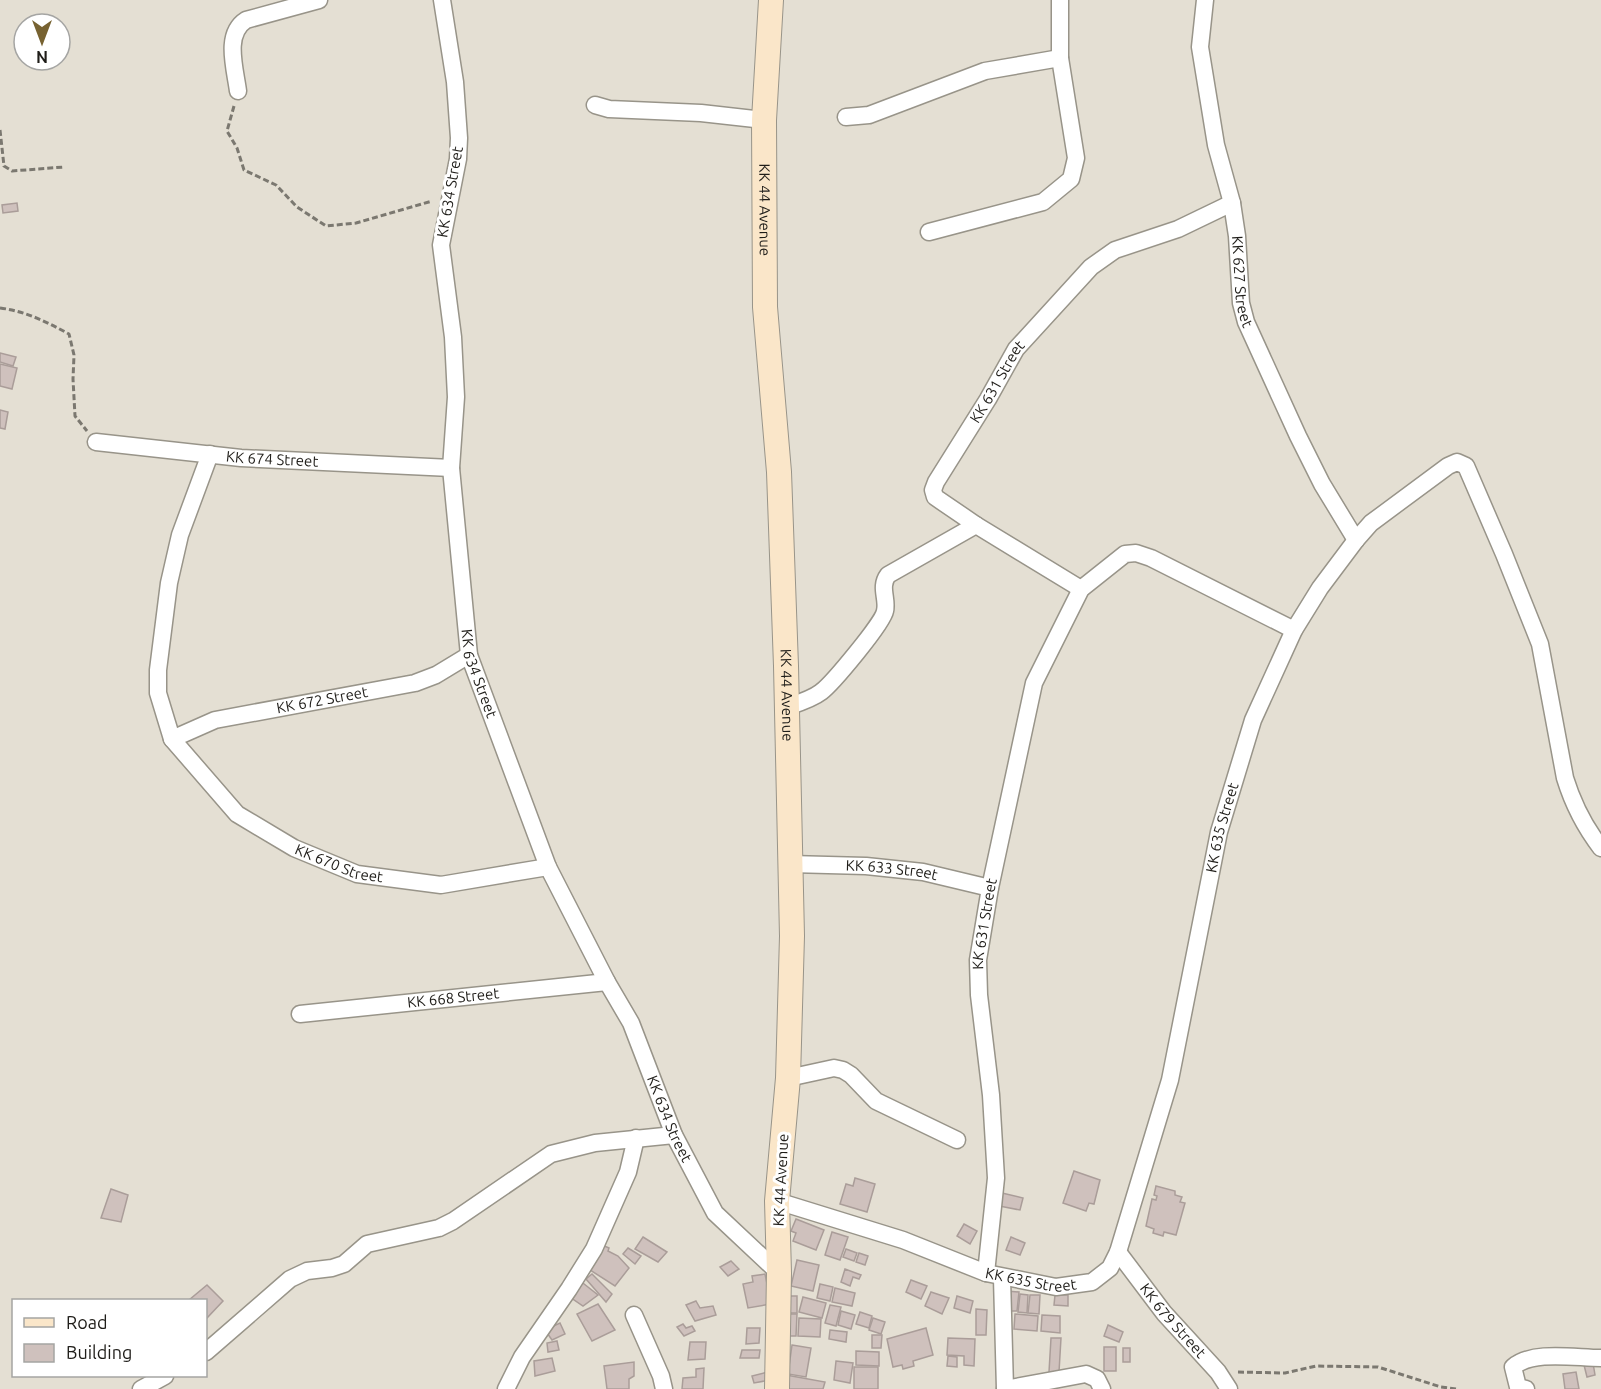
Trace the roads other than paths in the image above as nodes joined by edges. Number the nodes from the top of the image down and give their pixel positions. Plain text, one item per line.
1 (319, 0) edge
2 (442, 0) edge
3 (771, 0) edge
4 (1060, 0) edge
5 (1205, 0) edge
6 (1060, 58) junction
7 (238, 91) road end
8 (596, 105) dead end
9 (846, 117) dead end
10 (764, 120) junction
11 (1232, 203) junction
12 (929, 232) dead end
13 (96, 442) road end
14 (210, 454) junction
15 (451, 468) junction
16 (976, 525) junction
17 (1356, 540) junction
18 (1081, 589) junction
19 (1294, 630) junction
20 (469, 655) junction
21 (787, 707) junction
22 (172, 739) junction
23 (1601, 848) edge
24 (790, 864) junction
25 (548, 867) junction
26 (990, 888) junction
27 (607, 982) junction
28 (300, 1014) dead end
29 (788, 1078) junction
30 (674, 1135) junction
31 (636, 1138) junction
32 (957, 1140) dead end
33 (777, 1201) junction
34 (1118, 1252) junction
35 (779, 1274) junction
36 (994, 1276) junction
37 (634, 1315) dead end
38 (207, 1351) edge
39 (1601, 1358) edge
40 (163, 1377) edge
41 (141, 1389) edge
42 (506, 1389) edge
43 (664, 1389) edge
44 (777, 1389) edge
45 (1005, 1389) edge
46 (1102, 1389) edge
47 (1229, 1389) edge
48 (1526, 1389) edge

1 - 7 street
2 - 15 street, KK 634 Street
3 - 10 main road, KK 44 Avenue
4 - 6 street
5 - 11 street, KK 627 Street
6 - 9 street
6 - 12 street
8 - 10 street
10 - 21 main road, KK 44 Avenue
11 - 16 street, KK 631 Street
11 - 17 street, KK 627 Street
13 - 14 street, KK 674 Street
14 - 15 street, KK 674 Street
14 - 22 street
15 - 20 street, KK 634 Street
16 - 18 street, KK 631 Street
16 - 21 street
17 - 19 street, KK 635 Street
17 - 23 street, KK 635 Street
18 - 19 street, KK 631 Street
18 - 26 street, KK 631 Street
19 - 34 street, KK 635 Street
20 - 22 street, KK 672 Street
20 - 25 street, KK 634 Street
21 - 24 main road, KK 44 Avenue
22 - 25 street, KK 670 Street
24 - 26 street, KK 633 Street
24 - 29 main road, KK 44 Avenue
25 - 27 street, KK 634 Street
26 - 36 street, KK 631 Street
27 - 28 street, KK 668 Street
27 - 30 street, KK 634 Street
29 - 32 street
29 - 33 main road, KK 44 Avenue
30 - 31 street
30 - 35 street, KK 634 Street
31 - 38 street
31 - 42 street
33 - 35 main road, KK 44 Avenue
33 - 36 street, KK 635 Street
34 - 36 street, KK 635 Street
34 - 47 street, KK 679 Street
35 - 44 main road, KK 44 Avenue
36 - 45 street, KK 631 Street
37 - 43 street
39 - 48 street
40 - 41 street
45 - 46 street

